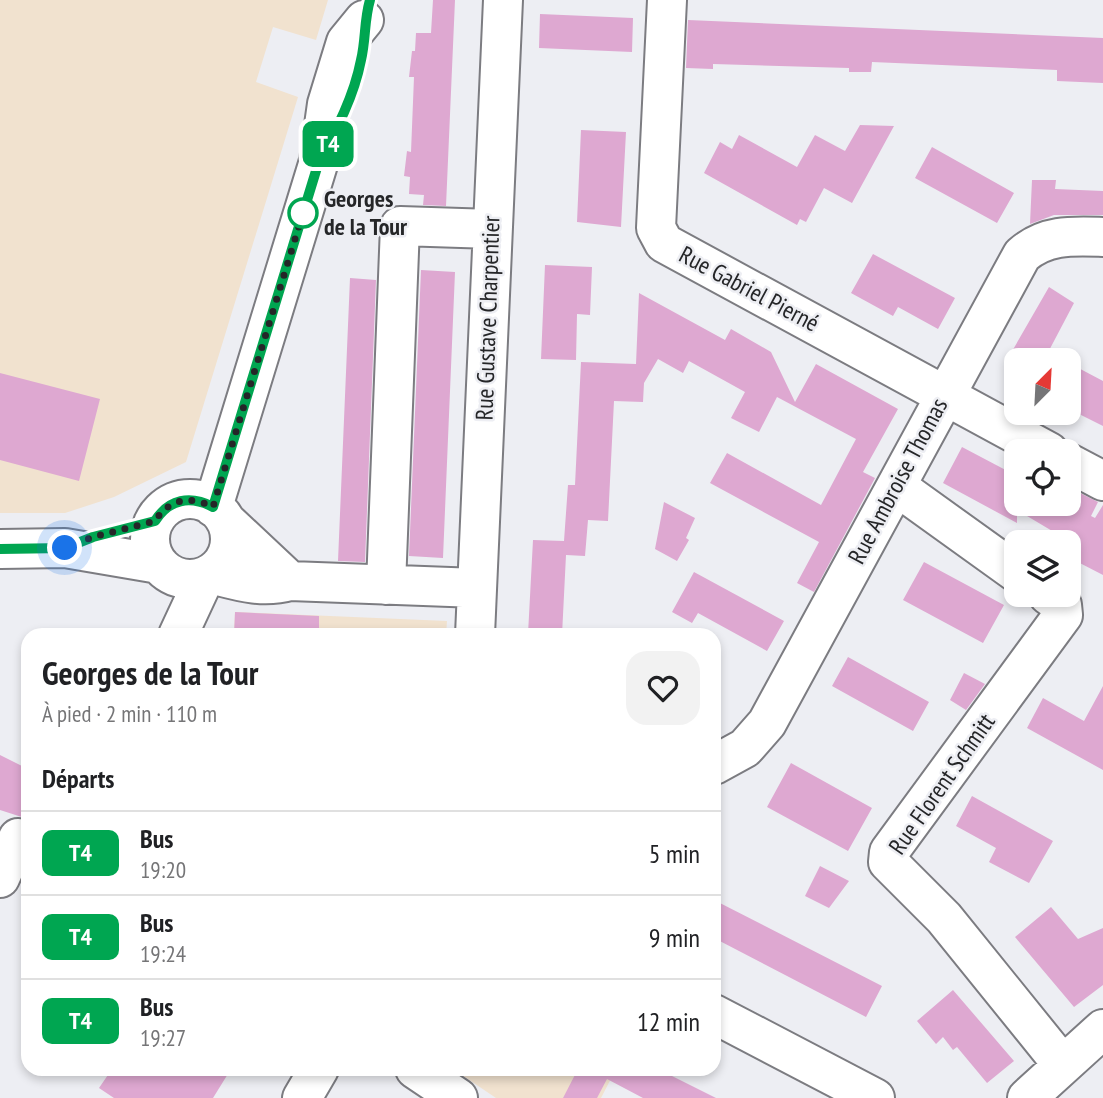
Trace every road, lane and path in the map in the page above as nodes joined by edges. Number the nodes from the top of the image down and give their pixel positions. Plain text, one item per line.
1 (503, 0) edge
2 (667, 0) edge
3 (367, 10) edge
4 (492, 229) junction
5 (1103, 237) edge
6 (945, 394) junction
7 (1026, 439) edge
8 (1081, 469) edge
9 (1103, 481) edge
10 (896, 486) junction
11 (220, 514) junction
12 (155, 521) junction
13 (65, 548) junction
14 (0, 549) edge
15 (1004, 564) edge
16 (161, 567) junction
17 (208, 576) junction
18 (290, 580) junction
19 (386, 585) junction
20 (477, 588) junction
21 (1062, 607) edge
22 (181, 627) edge
23 (475, 628) edge
24 (721, 761) edge
25 (18, 838) dead end
26 (0, 878) edge
27 (721, 1018) edge
28 (1103, 1029) edge
29 (1062, 1064) junction
30 (315, 1076) edge
31 (425, 1076) edge
32 (302, 1098) edge
33 (458, 1098) edge
34 (875, 1098) edge
35 (1027, 1098) edge

1 - 4 street, Rue Gustave Charpentier
2 - 6 street, Rue Gabriel Pierné
3 - 11 street
4 - 19 street
4 - 20 street, Rue Gustave Charpentier
5 - 6 street, Rue Ambroise Thomas
6 - 7 street, Rue Gabriel Pierné
6 - 10 street, Rue Ambroise Thomas
8 - 9 street
10 - 15 street
10 - 24 street, Rue Ambroise Thomas
11 - 12 street
11 - 17 street
11 - 18 street
12 - 13 street
12 - 16 street
13 - 14 street
13 - 16 street
16 - 17 street
16 - 22 street
17 - 18 street
17 - 22 street
18 - 19 street
19 - 20 street
20 - 23 street, Rue Gustave Charpentier
21 - 29 street, Rue Florent Schmitt
25 - 26 street
27 - 34 street
28 - 29 street
29 - 35 street
30 - 32 street
31 - 33 street

